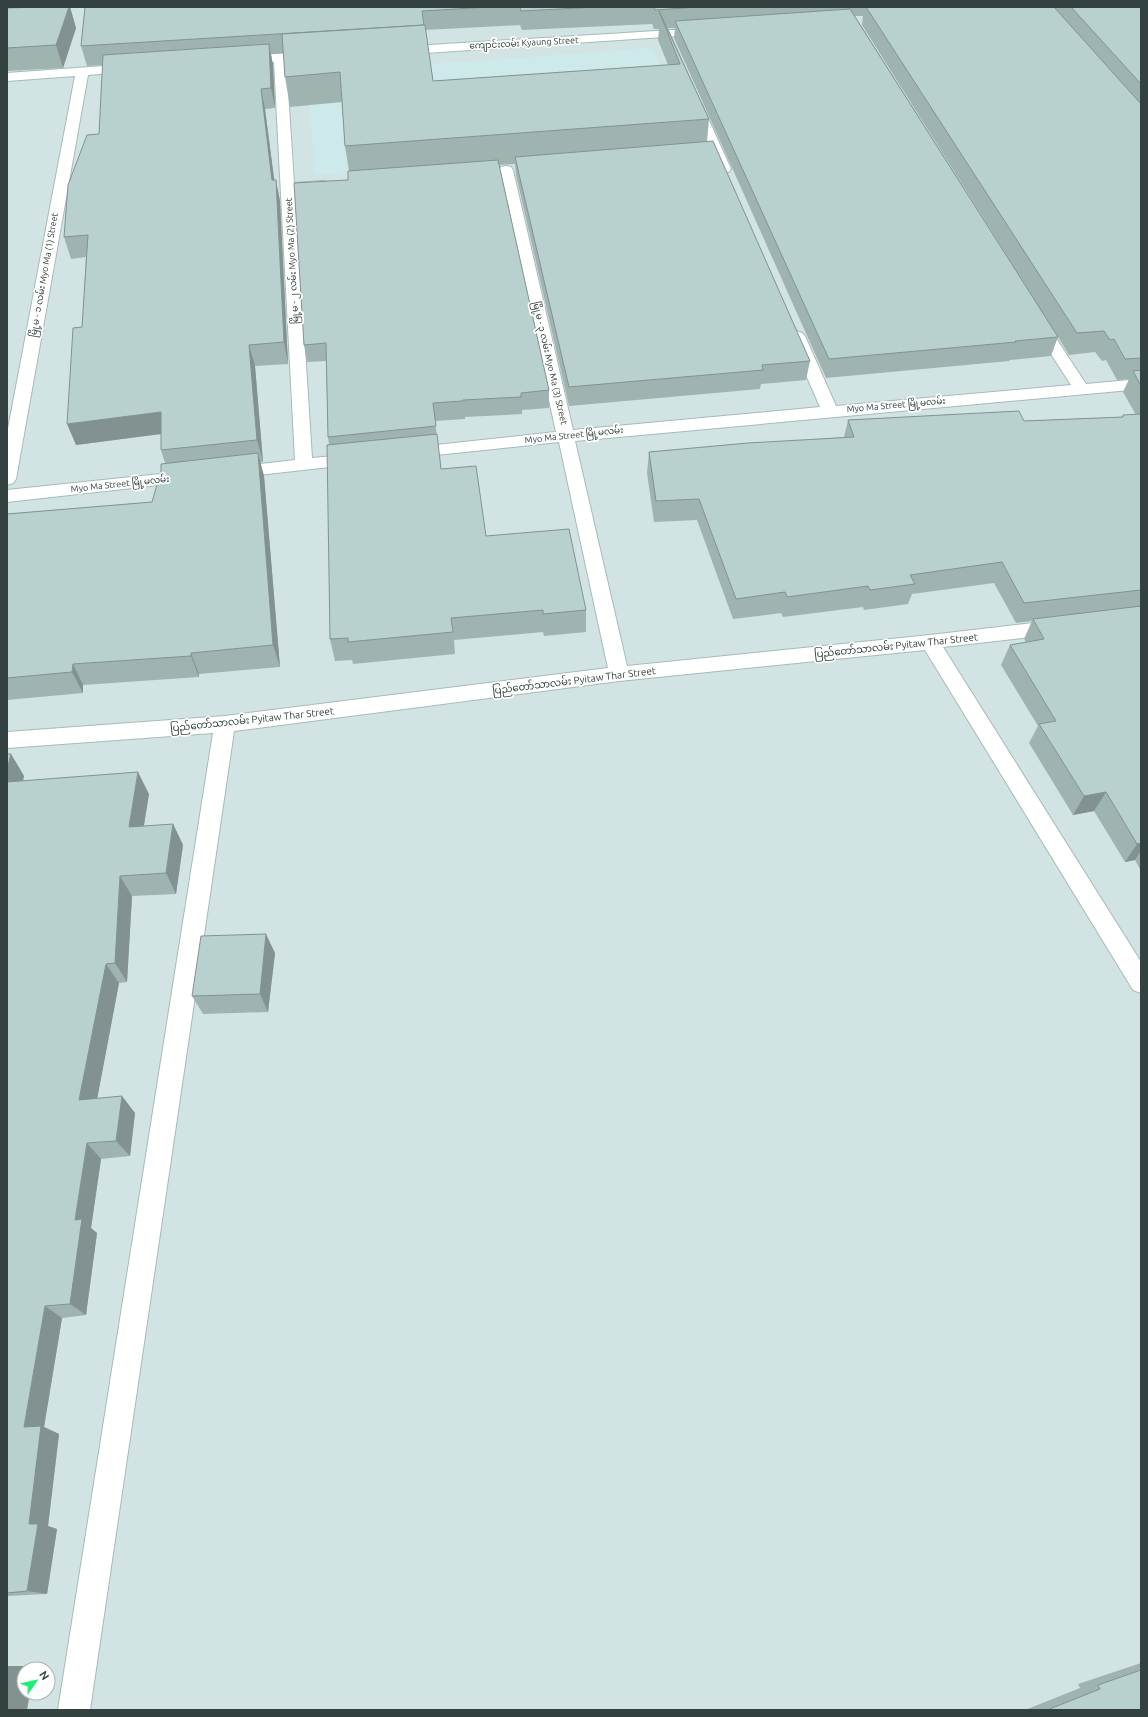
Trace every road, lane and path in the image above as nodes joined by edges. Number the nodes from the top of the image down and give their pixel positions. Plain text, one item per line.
1 (712, 31) edge
2 (665, 35) junction
3 (671, 49) edge
4 (382, 52) edge
5 (327, 55) edge
6 (280, 58) junction
7 (232, 61) edge
8 (145, 67) edge
9 (82, 72) junction
10 (7, 77) edge
11 (690, 91) edge
12 (717, 154) junction
13 (701, 155) edge
14 (506, 170) dead end
15 (729, 182) edge
16 (335, 184) edge
17 (288, 187) junction
18 (1031, 309) edge
19 (792, 325) edge
20 (1141, 384) edge
21 (1081, 389) junction
22 (830, 411) junction
23 (566, 436) junction
24 (392, 455) edge
25 (368, 457) edge
26 (304, 464) junction
27 (7, 479) edge
28 (7, 496) edge
29 (1078, 624) edge
30 (930, 642) junction
31 (618, 674) junction
32 (225, 724) junction
33 (7, 740) edge
34 (1141, 983) edge
35 (74, 1710) edge

1 - 2 street, ကျောင်းလမ်း Kyaung Street
2 - 3 street
2 - 4 street, ကျောင်းလမ်း Kyaung Street
5 - 6 street
6 - 7 street
6 - 17 street, မြို့မ - ၂ လမ်း Myo Ma (2) Street
8 - 9 street
9 - 10 street
9 - 27 street, မြို့မ - ၁ လမ်း Myo Ma (1) Street
11 - 12 street
12 - 13 street
12 - 15 street
14 - 23 street, မြို့မ - ၃ လမ်း Myo Ma (3) Street
16 - 17 street
17 - 26 street, မြို့မ - ၂ လမ်း Myo Ma (2) Street
18 - 21 street
19 - 22 street
20 - 21 street, Myo Ma Street မြို့မလမ်း
21 - 22 street, Myo Ma Street မြို့မလမ်း
22 - 23 street, Myo Ma Street မြို့မလမ်း
23 - 24 street, Myo Ma Street မြို့မလမ်း
23 - 31 street, မြို့မ - ၃ လမ်း Myo Ma (3) Street
25 - 26 street, Myo Ma Street မြို့မလမ်း
26 - 28 street, Myo Ma Street မြို့မလမ်း
29 - 30 street, ပြည်တော်သာလမ်း Pyitaw Thar Street
30 - 31 street, ပြည်တော်သာလမ်း Pyitaw Thar Street
30 - 34 street
31 - 32 street, ပြည်တော်သာလမ်း Pyitaw Thar Street
32 - 33 street, ပြည်တော်သာလမ်း Pyitaw Thar Street
32 - 35 street

